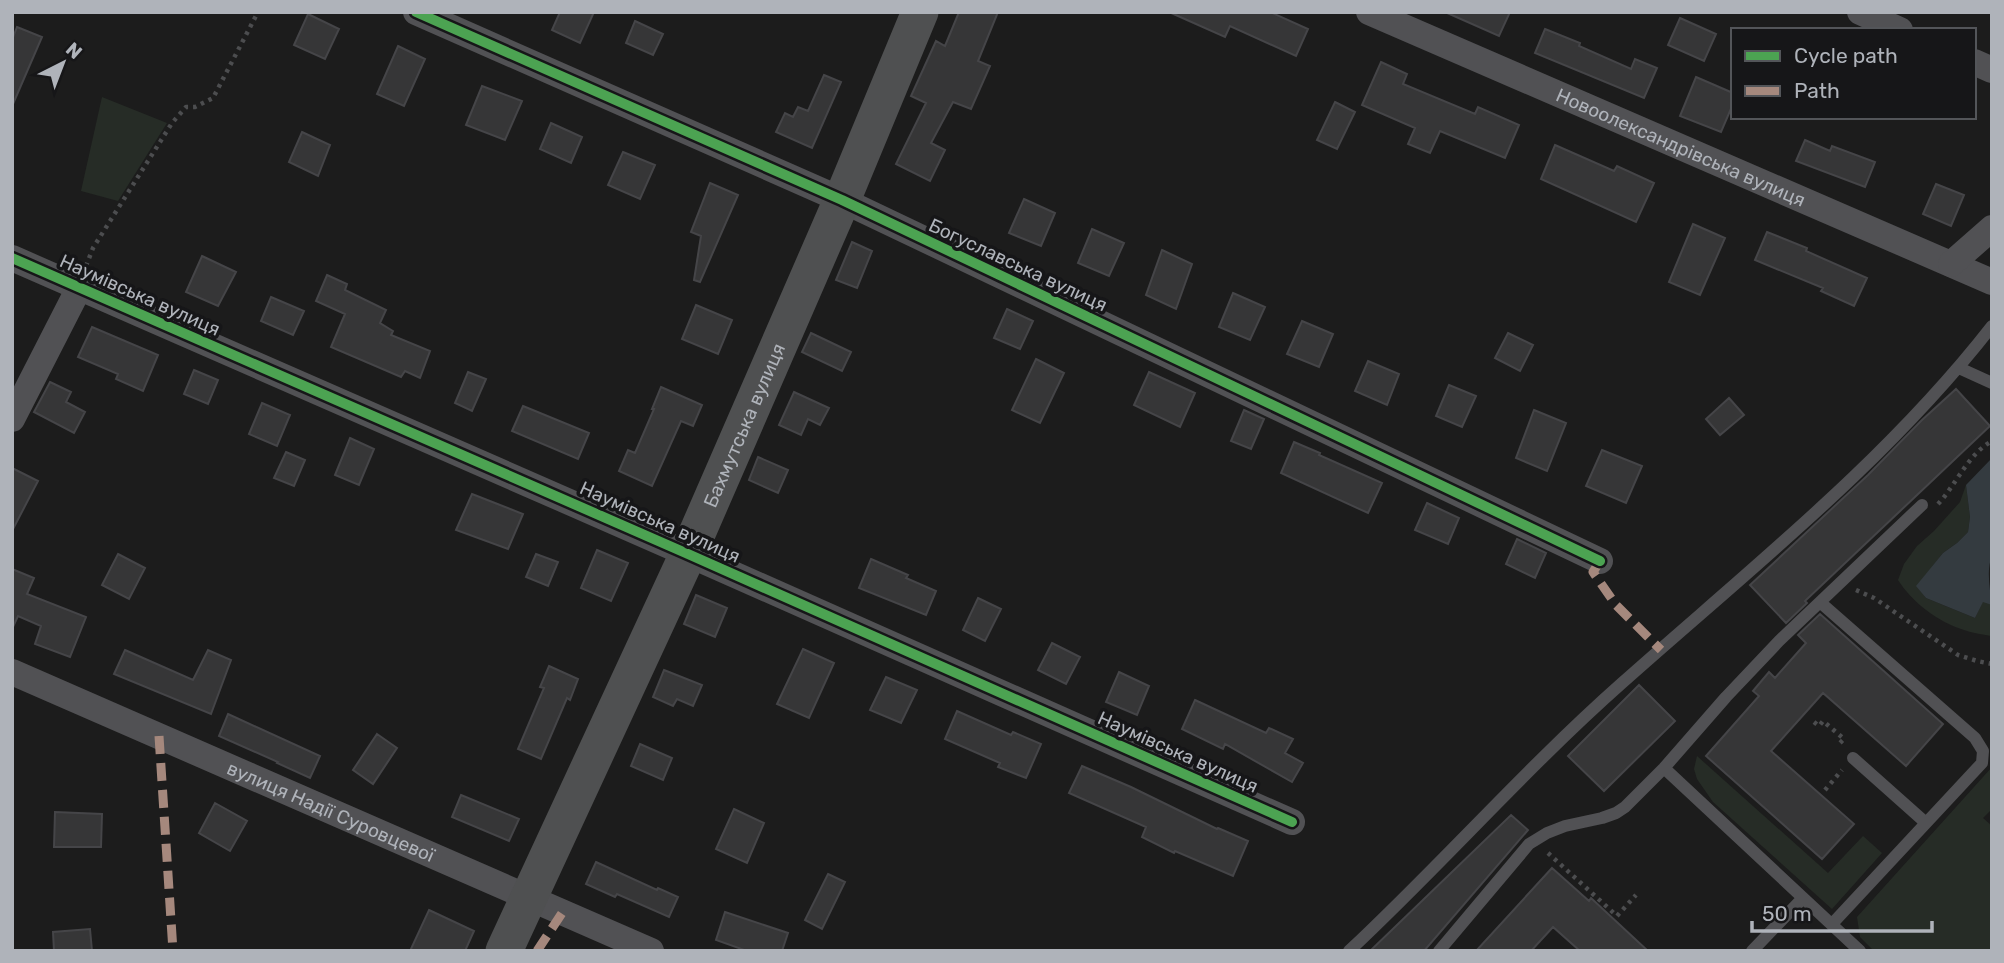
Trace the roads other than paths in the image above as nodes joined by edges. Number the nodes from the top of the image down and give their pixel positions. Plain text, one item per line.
1 (416, 12) edge
2 (920, 12) edge
3 (1369, 12) edge
4 (1860, 12) edge
5 (1896, 28) edge
6 (1976, 63) edge
7 (1992, 70) edge
8 (842, 200) junction
9 (1992, 228) edge
10 (12, 258) edge
11 (1951, 264) junction
12 (1992, 282) edge
13 (77, 287) junction
14 (1992, 326) edge
15 (1959, 368) junction
16 (1992, 383) edge
17 (12, 419) edge
18 (1920, 507) road end
19 (688, 554) junction
20 (1600, 561) dead end
21 (1821, 603) junction
22 (12, 672) edge
23 (1853, 758) road end
24 (1664, 768) junction
25 (1292, 822) dead end
26 (1926, 823) junction
27 (528, 898) junction
28 (1803, 898) junction
29 (1832, 925) junction
30 (504, 951) edge
31 (651, 951) edge
32 (1349, 951) edge
33 (1439, 951) edge
34 (1752, 951) edge
35 (1860, 951) edge

1 - 8 street, Богуславська вулиця
2 - 8 street, Бахмутська вулиця
3 - 11 street, Новоолександрівська вулиця
4 - 5 street
6 - 7 street
8 - 19 street, Бахмутська вулиця
8 - 20 street, Богуславська вулиця
9 - 11 street
10 - 13 street, Наумівська вулиця
11 - 12 street, Новоолександрівська вулиця
13 - 17 street
13 - 19 street, Наумівська вулиця
14 - 15 lane
15 - 16 lane
15 - 32 lane
18 - 21 lane
19 - 25 street, Наумівська вулиця
19 - 27 street, Бахмутська вулиця
21 - 24 lane
21 - 26 lane
22 - 27 street, вулиця Надії Суровцевої
23 - 26 lane
24 - 28 lane
24 - 33 lane
26 - 29 lane
27 - 30 street, Бахмутська вулиця
27 - 31 street, вулиця Надії Суровцевої
28 - 29 lane
28 - 34 lane
29 - 35 lane

